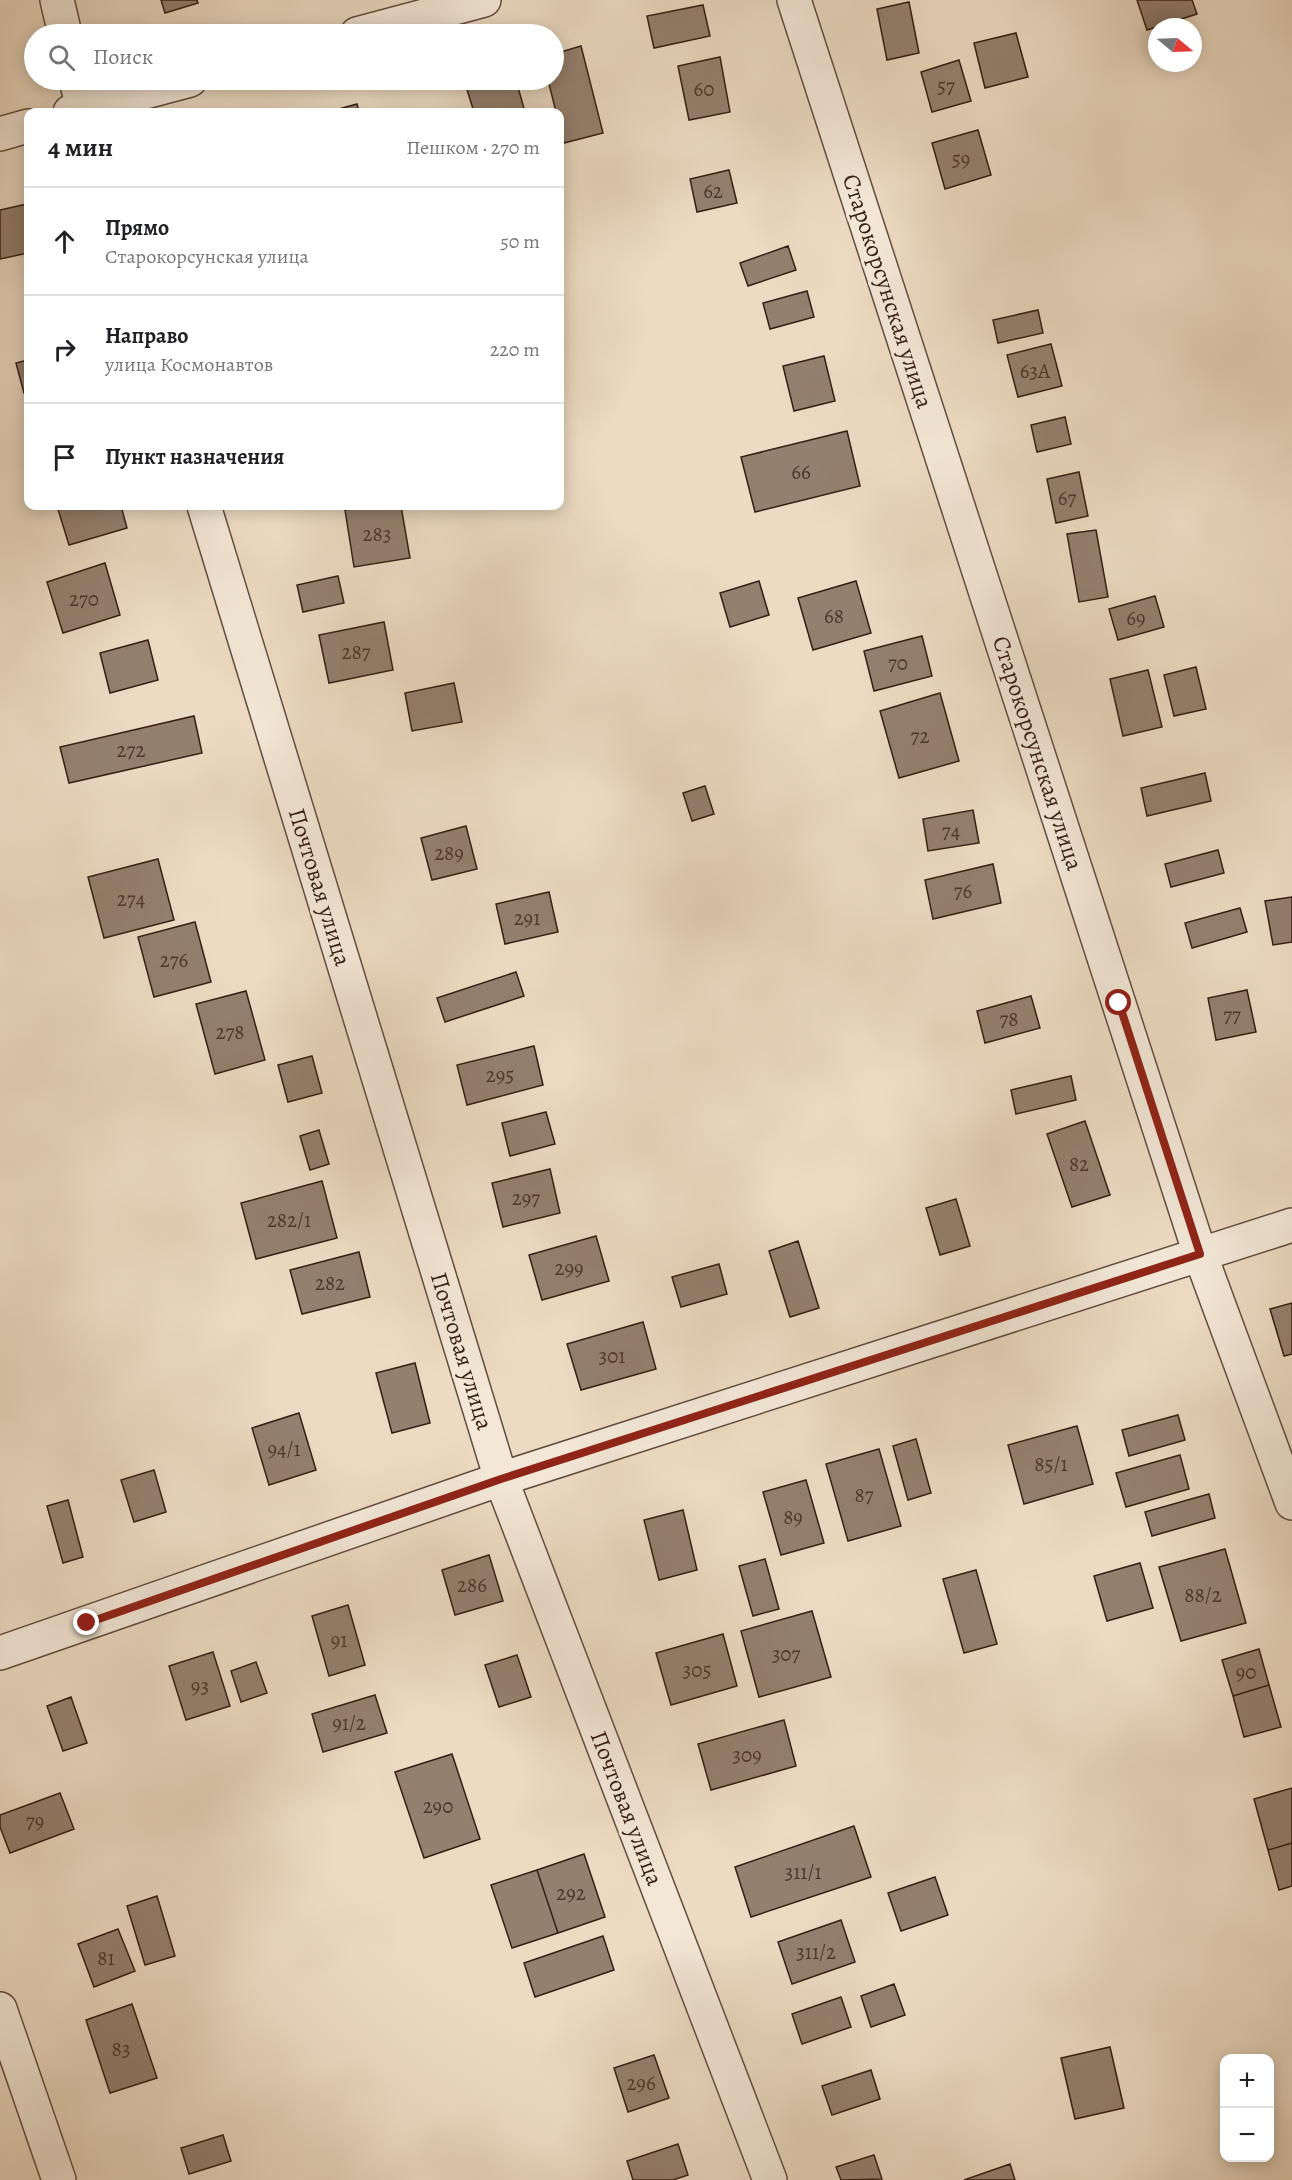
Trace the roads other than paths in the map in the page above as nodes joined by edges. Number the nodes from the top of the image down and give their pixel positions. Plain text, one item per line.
1 (57, 0) edge
2 (484, 0) edge
3 (794, 0) edge
4 (63, 24) edge
5 (394, 24) edge
6 (141, 90) edge
7 (78, 103) edge
8 (24, 127) edge
9 (0, 134) edge
10 (205, 510) edge
11 (1292, 1225) edge
12 (1200, 1254) junction
13 (501, 1479) junction
14 (1292, 1503) edge
15 (0, 1653) edge
16 (0, 2010) edge
17 (59, 2180) edge
18 (770, 2180) edge

1 - 4 street
2 - 5 street
3 - 12 street, Старокорсунская улица
6 - 7 street
8 - 9 street
10 - 13 street, Почтовая улица
11 - 12 street
12 - 13 street
12 - 14 street, Старокорсунская улица
13 - 15 street
13 - 18 street, Почтовая улица
16 - 17 street

